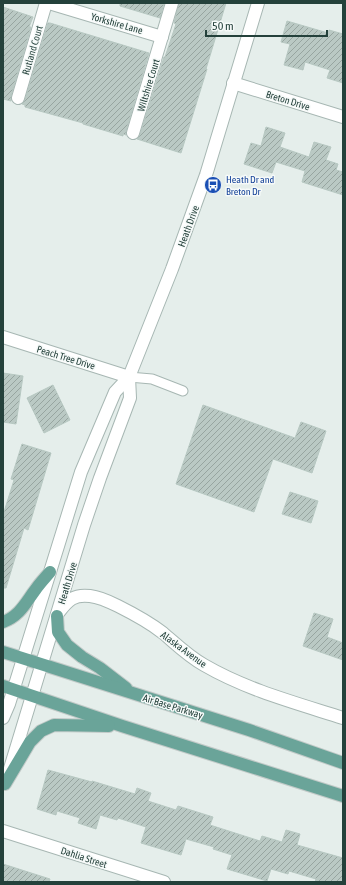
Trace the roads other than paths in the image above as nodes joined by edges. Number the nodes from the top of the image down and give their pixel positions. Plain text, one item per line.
1 (47, 3) edge
2 (172, 3) edge
3 (258, 3) edge
4 (162, 37) junction
5 (233, 83) junction
6 (18, 98) dead end
7 (343, 117) edge
8 (133, 133) dead end
9 (3, 337) edge
10 (129, 378) junction
11 (183, 391) dead end
12 (50, 572) junction
13 (57, 616) junction
14 (3, 622) edge
15 (3, 652) edge
16 (23, 658) junction
17 (42, 664) junction
18 (8, 688) edge
19 (133, 694) junction
20 (32, 696) junction
21 (3, 718) edge
22 (343, 718) edge
23 (122, 726) junction
24 (343, 763) edge
25 (4, 787) edge
26 (343, 796) edge
27 (3, 831) edge
28 (164, 882) edge

1 - 4 street, Yorkshire Lane
1 - 6 street, Rutland Court
2 - 4 street, Wiltshire Court
3 - 5 street, Heath Drive
4 - 8 street, Wiltshire Court
5 - 7 street, Breton Drive
5 - 10 street, Heath Drive
9 - 10 street, Peach Tree Drive
10 - 11 lane
10 - 12 street, Heath Drive
10 - 13 street, Heath Drive
12 - 14 main road
12 - 16 street, Heath Drive
13 - 17 street, Heath Drive
13 - 19 main road
13 - 22 street, Alaska Avenue
15 - 16 main road, Air Base Parkway
16 - 17 main road, Air Base Parkway
16 - 18 street, Heath Drive
17 - 19 main road, Air Base Parkway
17 - 20 street, Heath Drive
18 - 20 main road
18 - 21 street, Heath Drive
19 - 24 main road, Air Base Parkway
20 - 23 main road
20 - 25 street, Heath Drive
23 - 25 main road
23 - 26 main road
27 - 28 street, Dahlia Street

